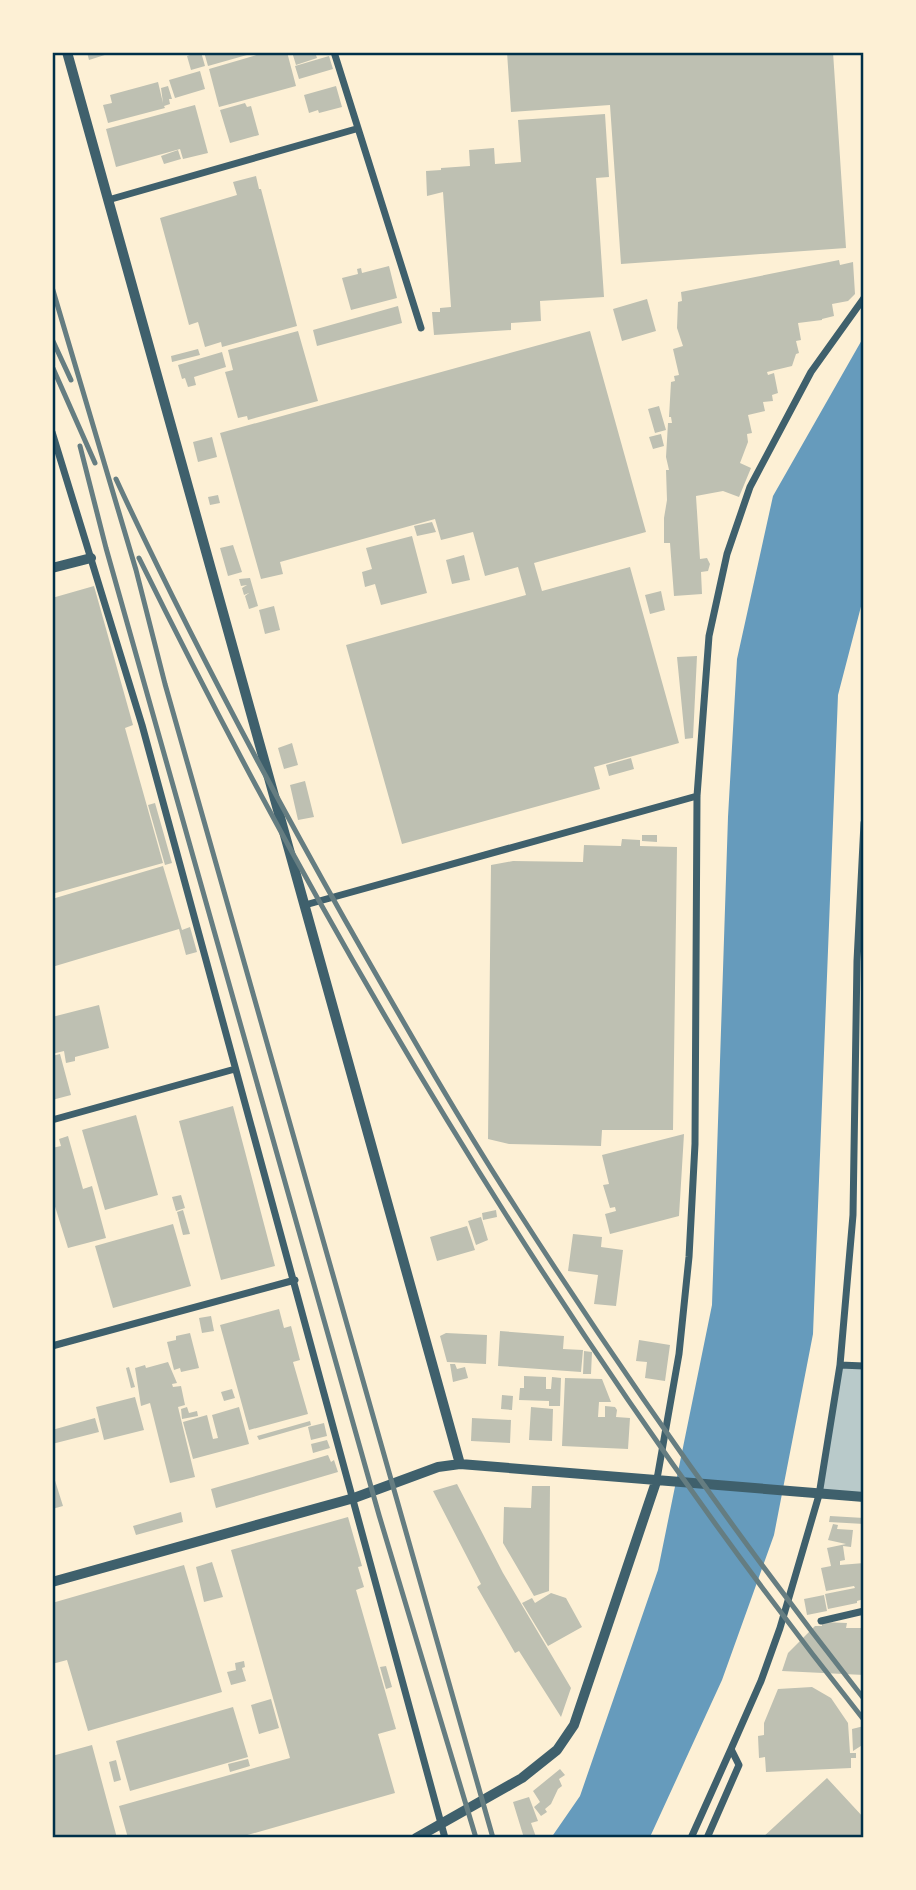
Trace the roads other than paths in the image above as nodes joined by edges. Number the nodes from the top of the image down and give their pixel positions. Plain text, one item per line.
1 (67, 52) edge
2 (334, 52) edge
3 (356, 129) junction
4 (108, 200) junction
5 (863, 298) edge
6 (421, 328) dead end
7 (52, 432) edge
8 (91, 558) junction
9 (52, 568) edge
10 (697, 796) junction
11 (863, 823) edge
12 (305, 905) junction
13 (235, 1069) junction
14 (52, 1120) edge
15 (295, 1280) junction
16 (52, 1346) edge
17 (840, 1365) junction
18 (863, 1366) edge
19 (460, 1464) junction
20 (662, 1480) junction
21 (813, 1494) junction
22 (863, 1497) edge
23 (354, 1498) junction
24 (52, 1582) edge
25 (863, 1611) edge
26 (821, 1621) dead end
27 (731, 1749) junction
28 (440, 1824) junction
29 (416, 1838) edge
30 (445, 1838) edge
31 (691, 1838) edge
32 (708, 1838) edge

1 - 4 street
2 - 3 street
3 - 4 street
3 - 6 street
4 - 12 street
5 - 10 street
7 - 8 street
8 - 9 street
8 - 13 street
10 - 12 street
10 - 20 street
11 - 17 street
12 - 19 street
13 - 14 street
13 - 15 street
15 - 16 street
15 - 23 street
17 - 18 street
17 - 21 street
19 - 20 street
19 - 23 street
20 - 21 street
20 - 28 street
21 - 22 street
21 - 27 street
23 - 24 street
23 - 28 street
25 - 26 street
27 - 31 street
27 - 32 street
28 - 29 street
28 - 30 street

